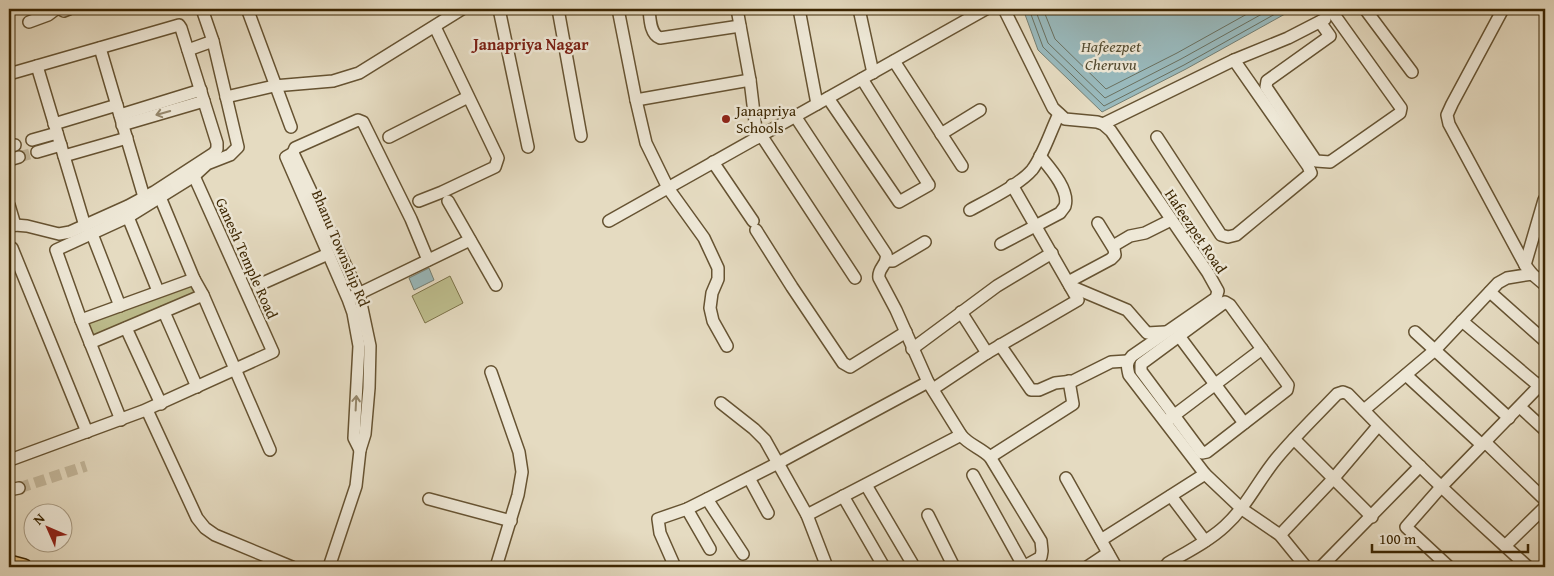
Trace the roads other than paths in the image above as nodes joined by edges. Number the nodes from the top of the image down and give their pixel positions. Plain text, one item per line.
1 (56, 9) edge
2 (60, 9) edge
3 (69, 9) edge
4 (202, 9) edge
5 (462, 9) edge
6 (499, 9) edge
7 (558, 9) edge
8 (618, 9) edge
9 (649, 9) edge
10 (737, 9) edge
11 (799, 9) edge
12 (860, 9) edge
13 (986, 9) edge
14 (1004, 9) edge
15 (1365, 9) edge
16 (1504, 9) edge
17 (248, 11) dead end
18 (1336, 11) edge
19 (443, 14) edge
20 (964, 14) edge
21 (29, 22) dead end
22 (1320, 22) junction
23 (740, 26) junction
24 (435, 27) junction
25 (213, 41) junction
26 (100, 48) junction
27 (188, 50) junction
28 (1234, 60) junction
29 (894, 61) junction
30 (37, 66) junction
31 (1412, 72) dead end
32 (873, 73) junction
33 (9, 74) edge
34 (862, 79) junction
35 (750, 80) junction
36 (276, 86) junction
37 (202, 96) junction
38 (226, 97) junction
39 (468, 97) junction
40 (828, 98) junction
41 (636, 100) junction
42 (817, 104) junction
43 (980, 110) dead end
44 (1059, 114) junction
45 (120, 115) junction
46 (795, 116) junction
47 (1104, 124) junction
48 (291, 127) dead end
49 (56, 128) junction
50 (941, 134) junction
51 (581, 136) dead end
52 (390, 137) dead end
53 (759, 137) junction
54 (1157, 137) dead end
55 (126, 138) junction
56 (32, 140) tunnel mouth
57 (528, 147) dead end
58 (62, 151) junction
59 (36, 152) tunnel mouth
60 (293, 153) junction
61 (1040, 156) junction
62 (713, 162) junction
63 (962, 166) dead end
64 (194, 176) junction
65 (1012, 185) junction
66 (668, 188) junction
67 (144, 197) junction
68 (160, 198) junction
69 (419, 200) dead end
70 (448, 200) dead end
71 (1545, 200) edge
72 (9, 205) edge
73 (970, 210) dead end
74 (128, 217) junction
75 (1171, 220) junction
76 (609, 221) dead end
77 (1098, 223) dead end
78 (12, 226) edge
79 (1035, 227) junction
80 (88, 230) junction
81 (470, 240) junction
82 (925, 242) dead end
83 (1001, 244) dead end
84 (1112, 246) junction
85 (12, 248) dead end
86 (328, 254) junction
87 (1052, 254) junction
88 (428, 260) junction
89 (886, 261) junction
90 (1529, 269) junction
91 (855, 278) dead end
92 (194, 280) junction
93 (263, 283) dead end
94 (1069, 284) junction
95 (496, 285) dead end
96 (1545, 285) edge
97 (158, 291) junction
98 (1490, 292) junction
99 (203, 295) junction
100 (353, 296) junction
101 (120, 306) junction
102 (164, 312) junction
103 (961, 312) junction
104 (81, 320) junction
105 (1462, 320) junction
106 (126, 328) junction
107 (906, 332) junction
108 (1165, 332) junction
109 (1415, 332) dead end
110 (1179, 336) junction
111 (1545, 341) edge
112 (90, 344) junction
113 (1000, 345) junction
114 (727, 346) dead end
115 (912, 349) junction
116 (1262, 350) junction
117 (1435, 350) junction
118 (987, 353) junction
119 (1128, 361) junction
120 (235, 370) junction
121 (1141, 371) junction
122 (491, 372) dead end
123 (1406, 375) junction
124 (1132, 379) junction
125 (1070, 381) junction
126 (1542, 383) edge
127 (930, 385) junction
128 (1216, 385) junction
129 (197, 387) junction
130 (721, 403) dead end
131 (161, 404) junction
132 (1520, 407) junction
133 (147, 410) junction
134 (1364, 410) junction
135 (1509, 418) junction
136 (1169, 419) junction
137 (120, 420) junction
138 (1244, 423) junction
139 (1378, 426) junction
140 (1545, 430) edge
141 (87, 432) junction
142 (961, 436) junction
143 (1294, 438) junction
144 (1483, 444) junction
145 (270, 450) dead end
146 (990, 457) junction
147 (9, 462) edge
148 (778, 463) junction
149 (1420, 466) junction
150 (1205, 474) junction
151 (973, 475) dead end
152 (749, 478) junction
153 (1066, 478) dead end
154 (1333, 479) junction
155 (866, 485) junction
156 (1441, 487) junction
157 (843, 496) junction
158 (1171, 496) junction
159 (429, 499) dead end
160 (707, 500) junction
161 (1545, 500) edge
162 (1545, 507) edge
163 (687, 509) junction
164 (1242, 509) junction
165 (768, 513) dead end
166 (807, 516) junction
167 (928, 516) dead end
168 (1372, 517) junction
169 (511, 521) junction
170 (1280, 535) junction
171 (1101, 540) junction
172 (1206, 541) junction
173 (1506, 546) junction
174 (710, 550) dead end
175 (1108, 553) junction
176 (744, 554) dead end
177 (9, 563) edge
178 (912, 563) dead end
179 (24, 567) edge
180 (292, 567) edge
181 (329, 567) edge
182 (496, 567) edge
183 (675, 567) edge
184 (827, 567) edge
185 (884, 567) edge
186 (954, 567) edge
187 (1023, 567) edge
188 (1087, 567) edge
189 (1116, 567) edge
190 (1164, 567) edge
191 (1306, 567) edge
192 (1321, 567) edge
193 (1449, 567) edge
194 (1528, 567) edge

1 - 21 street
2 - 3 street
4 - 25 street
5 - 19 street
6 - 57 street
7 - 51 street
8 - 41 street
9 - 23 street
10 - 23 street
11 - 42 street
12 - 32 street
13 - 20 street
14 - 44 street
15 - 31 street
16 - 90 street
17 - 36 street
18 - 22 street
18 - 22 street
19 - 24 street
20 - 29 street
22 - 28 street
23 - 35 street
24 - 36 street
24 - 39 street
25 - 27 street
25 - 38 street
26 - 27 street
26 - 30 street
26 - 45 street
27 - 37 street
28 - 47 street
28 - 54 street
29 - 32 street
29 - 50 street
30 - 33 street
30 - 49 street
32 - 34 street
34 - 40 street
34 - 40 street
35 - 41 street
35 - 53 street
36 - 38 street
36 - 48 street
37 - 45 street
37 - 67 street
38 - 64 street
39 - 52 street
39 - 69 street
40 - 42 street
41 - 66 street
42 - 46 street
43 - 50 street
44 - 47 street
44 - 61 street
45 - 49 street
45 - 55 street
46 - 53 street
46 - 89 street
47 - 75 street, Hafeezpet Road
49 - 56 street
49 - 58 street
50 - 63 street
53 - 62 street
53 - 91 street
55 - 58 street
55 - 67 street
58 - 59 street
58 - 80 street
60 - 86 street, Bhanu Township Rd
60 - 88 street
60 - 100 street, Bhanu Township Rd
61 - 65 street
61 - 79 street
62 - 66 street
62 - 107 street
64 - 68 street
64 - 120 street, Ganesh Temple Road
65 - 73 street
65 - 79 street
66 - 76 street
66 - 114 street
67 - 80 street
68 - 74 street
68 - 92 street
70 - 81 street
71 - 90 street
72 - 78 street
74 - 80 street
74 - 97 street
75 - 84 street
75 - 108 street, Hafeezpet Road
77 - 84 street
78 - 80 street
79 - 83 street
79 - 87 street
80 - 101 street
80 - 104 street
81 - 88 street, Bhanu Township Rd
81 - 95 street
82 - 89 street
84 - 94 street
85 - 141 street
86 - 93 street
86 - 100 street, Bhanu Township Rd
87 - 94 street
87 - 103 street
88 - 100 street, Bhanu Township Rd
89 - 107 street
90 - 96 street
90 - 98 street
92 - 97 street
92 - 99 street
94 - 108 street
94 - 113 street
97 - 101 street
98 - 105 street
98 - 111 street
99 - 102 street
99 - 120 street
100 - 181 street, Bhanu Township Rd
101 - 104 street
102 - 106 street
102 - 129 street
103 - 115 street
103 - 118 street
104 - 112 street
105 - 117 street
105 - 126 street
106 - 112 street
106 - 131 street
107 - 115 street
108 - 119 street, Hafeezpet Road
109 - 117 street
110 - 116 street
110 - 121 street
110 - 128 street
112 - 137 street
113 - 118 street
113 - 125 street
115 - 127 street
116 - 128 street
116 - 138 street
117 - 123 street
117 - 135 street
118 - 127 street
119 - 124 street
119 - 125 street
120 - 129 street
120 - 145 street
121 - 124 street
121 - 136 street
122 - 169 street
123 - 134 street
123 - 144 street
124 - 136 street
125 - 146 street
126 - 132 street
127 - 142 street
127 - 148 street
128 - 136 street
128 - 138 street
129 - 131 street
130 - 148 street
131 - 133 street
132 - 135 street
132 - 140 street
133 - 137 street
133 - 180 street
134 - 139 street
134 - 143 street
135 - 144 street
136 - 138 street
136 - 150 street
137 - 141 street
139 - 149 street
139 - 154 street
141 - 147 street
142 - 146 street
142 - 155 street
143 - 154 street
143 - 164 street
144 - 156 street
144 - 161 street
146 - 187 street
148 - 152 street
148 - 166 street
149 - 156 street
149 - 168 street
150 - 158 street
150 - 164 street
151 - 187 street
152 - 160 street
152 - 165 street
153 - 171 street
154 - 168 street
154 - 170 street
155 - 157 street
155 - 178 street
156 - 173 street
156 - 193 street
157 - 166 street
157 - 185 street
158 - 171 street
158 - 172 street
159 - 169 street
160 - 163 street
160 - 176 street
162 - 173 street
163 - 174 street
163 - 183 street
164 - 170 street
164 - 172 street
166 - 184 street
167 - 186 street
168 - 192 street
169 - 182 street
170 - 191 street
171 - 175 street
172 - 190 street
173 - 194 street
175 - 188 street
175 - 189 street
177 - 179 main road

